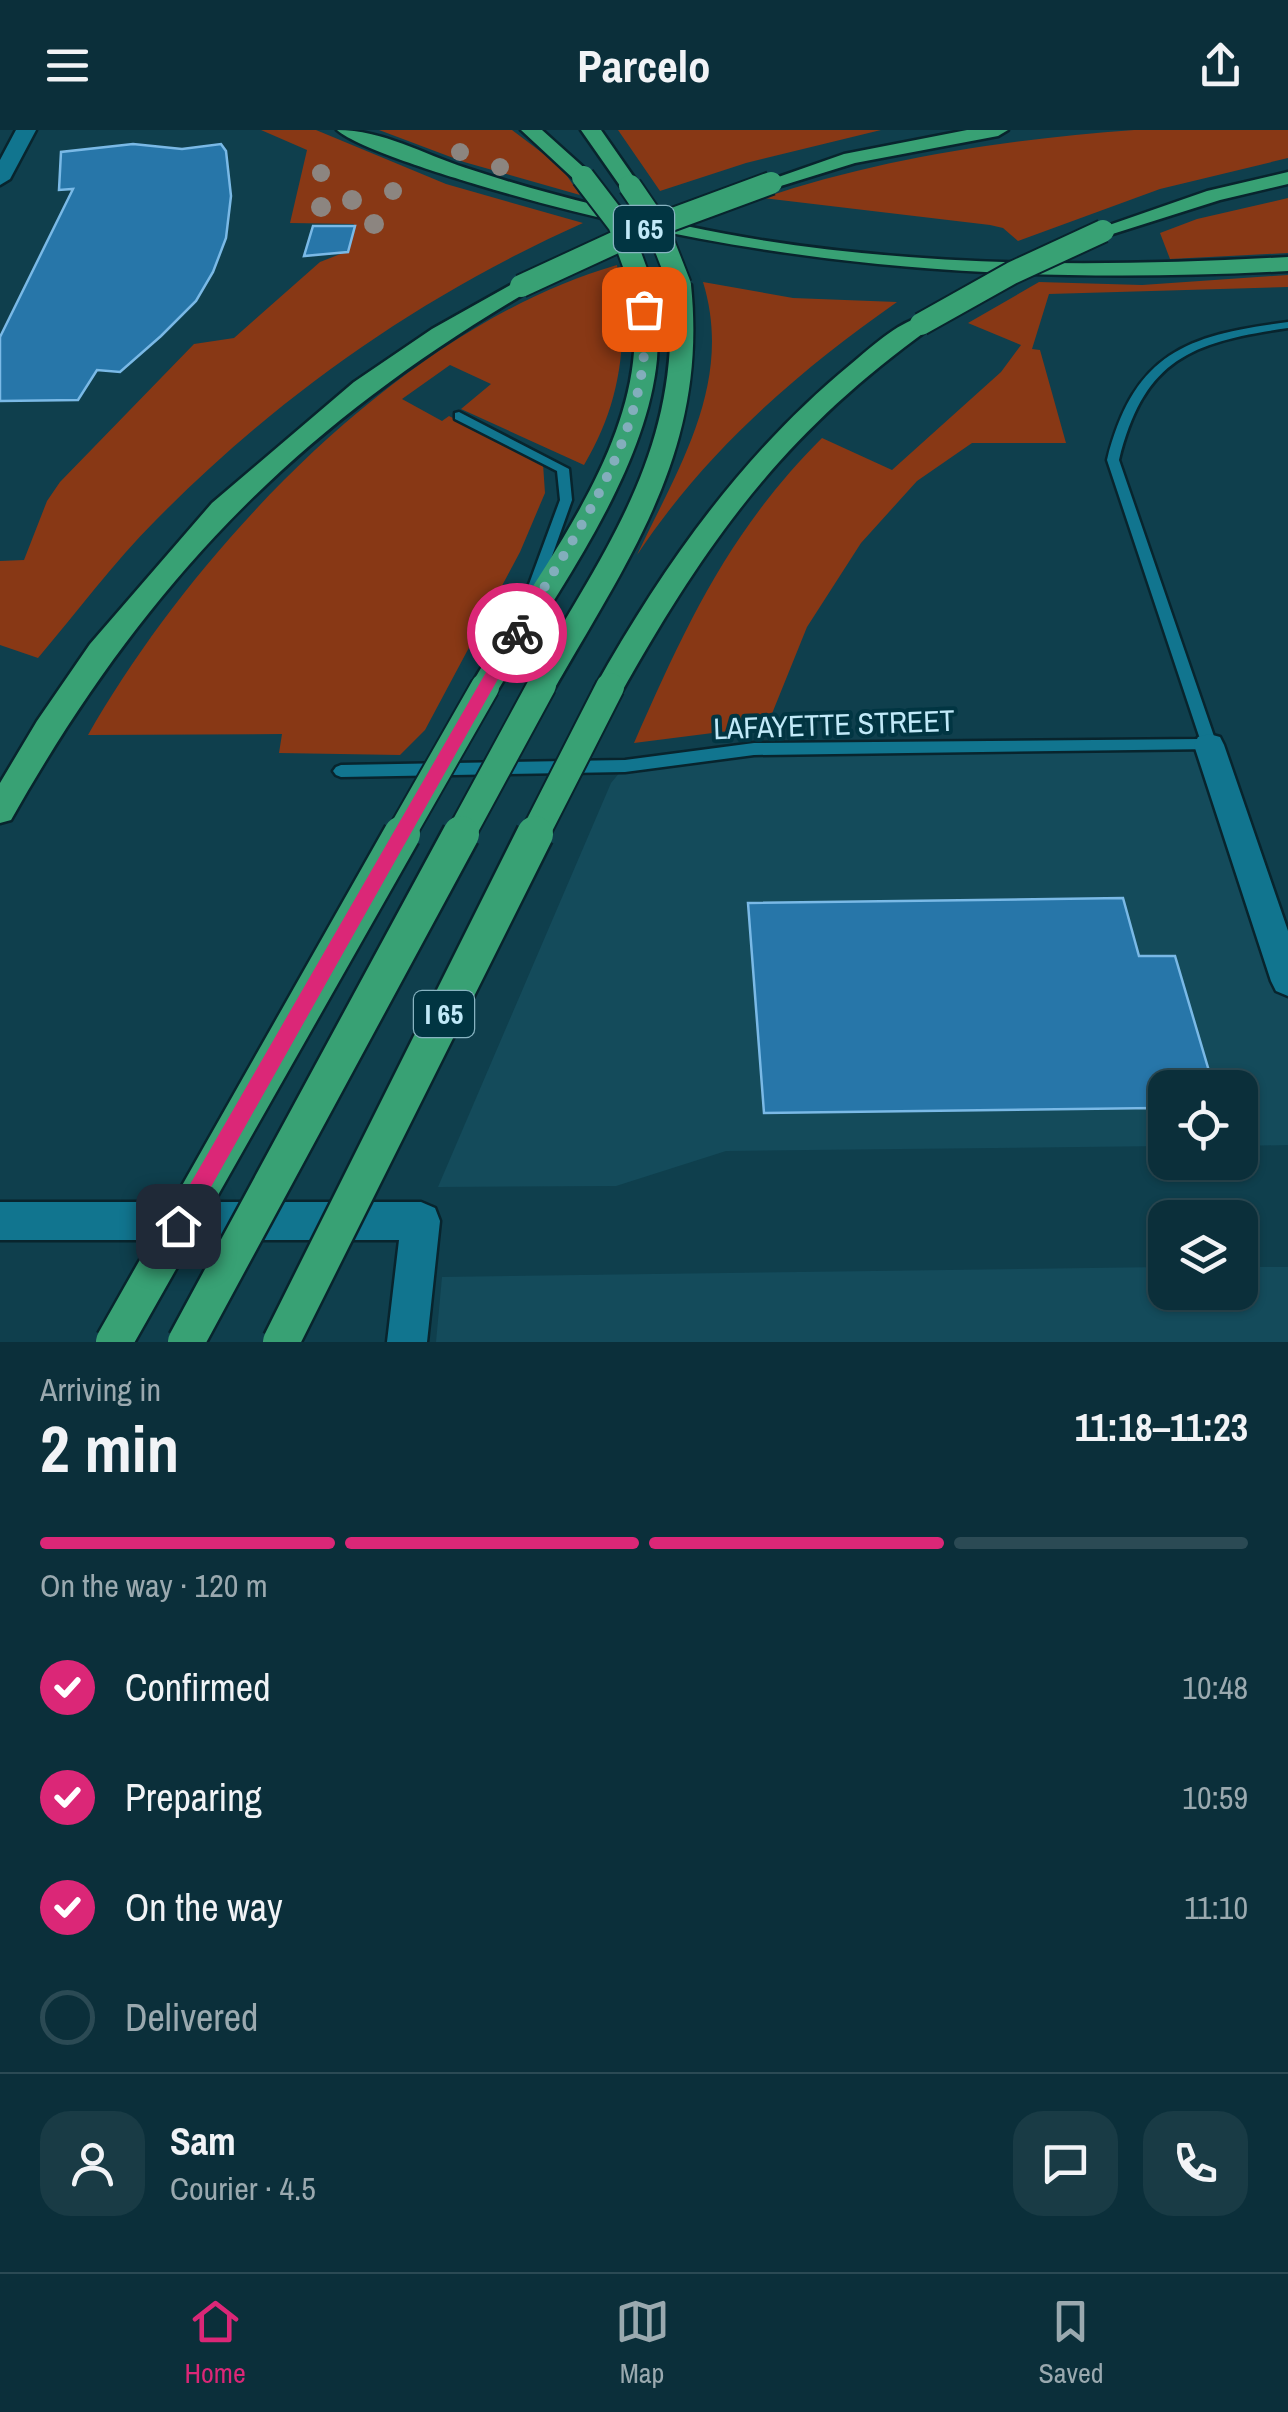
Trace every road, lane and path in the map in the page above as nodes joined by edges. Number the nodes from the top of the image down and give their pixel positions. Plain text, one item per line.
1 (26, 130) edge
2 (347, 130) edge
3 (531, 130) edge
4 (590, 130) edge
5 (998, 130) edge
6 (1288, 178) edge
7 (0, 179) edge
8 (1288, 264) edge
9 (1288, 325) edge
10 (459, 416) dead end
11 (520, 627) junction
12 (1209, 746) junction
13 (341, 771) dead end
14 (0, 811) edge
15 (1288, 981) edge
16 (0, 1220) edge
17 (114, 1342) edge
18 (186, 1342) edge
19 (281, 1342) edge
20 (408, 1342) edge

1 - 7 street
2 - 8 highway
3 - 11 highway, bridge
4 - 18 highway, bridge
5 - 14 highway, I 65, bridge
6 - 19 highway, I 65, bridge
9 - 12 lane
10 - 11 lane
11 - 17 highway, bridge
12 - 13 lane, LAFAYETTE STREET
12 - 15 street
16 - 20 street

